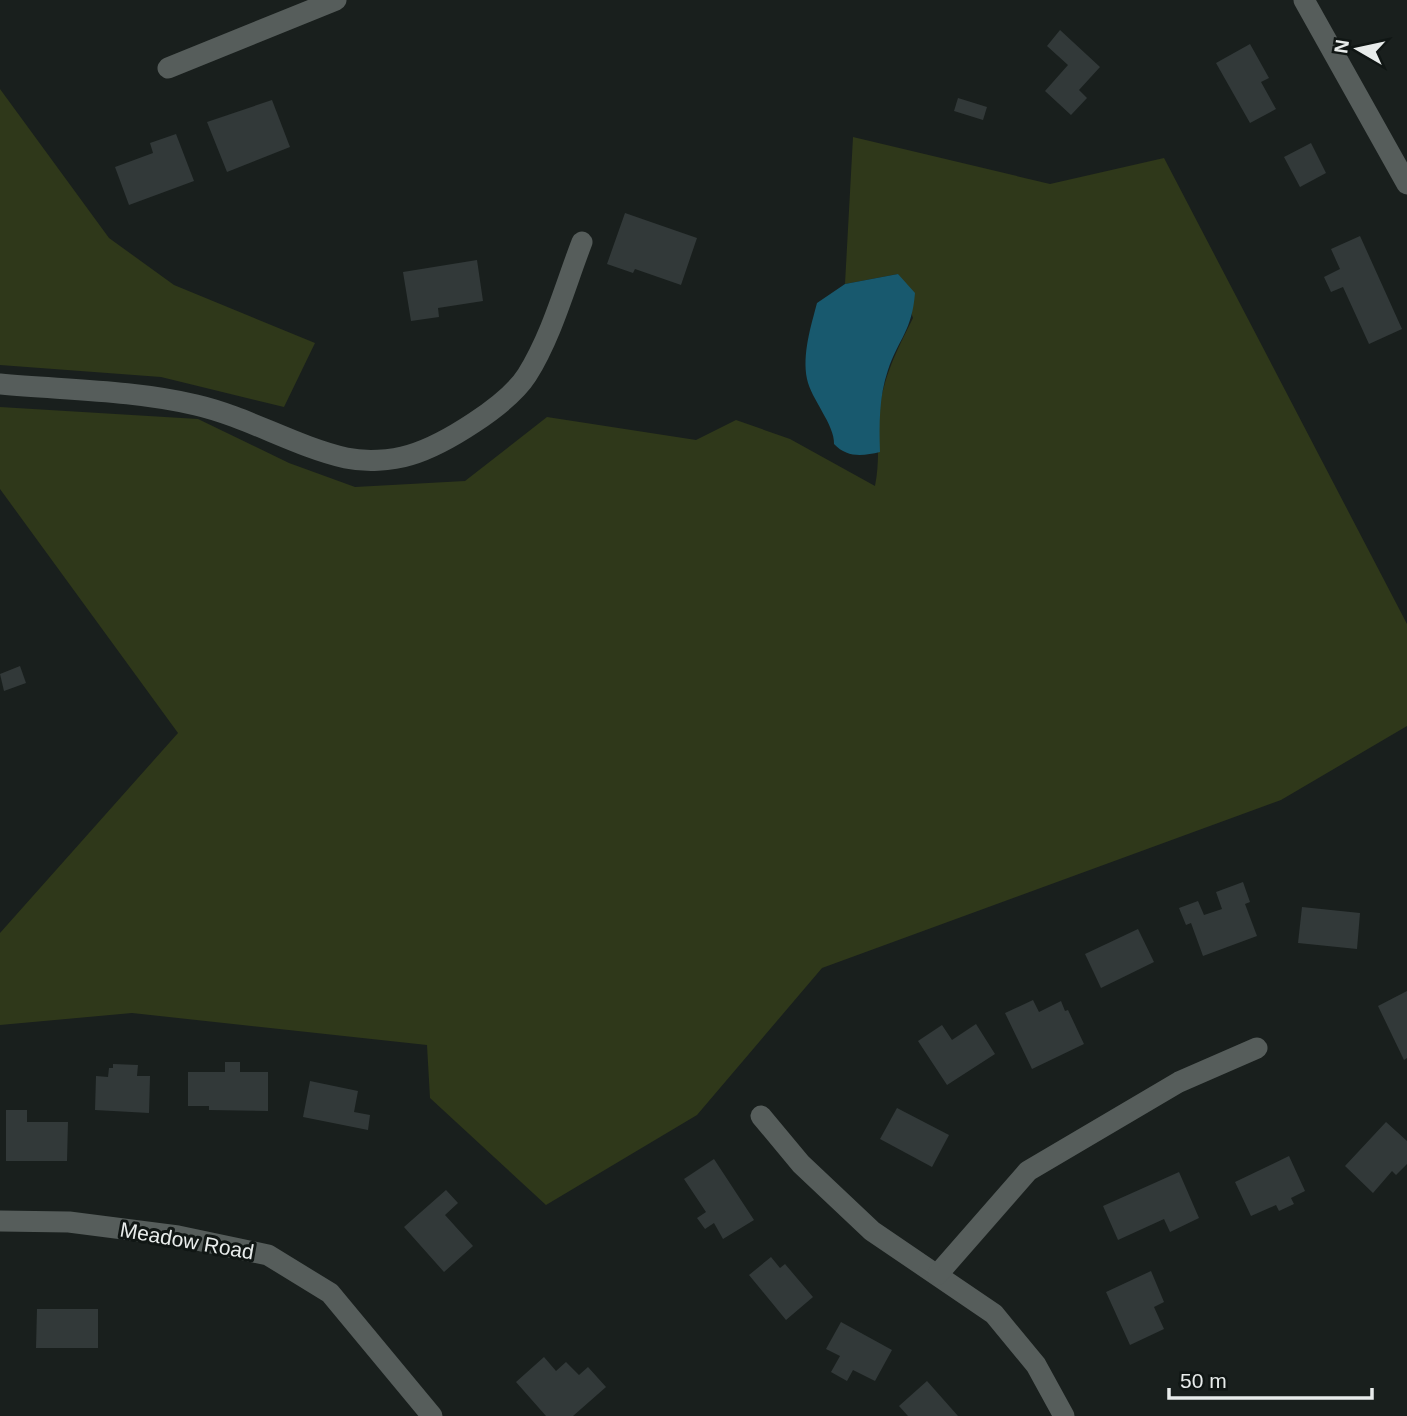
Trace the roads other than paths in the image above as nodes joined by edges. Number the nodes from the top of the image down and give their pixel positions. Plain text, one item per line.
1 (336, 0) edge
2 (1304, 0) edge
3 (168, 68) dead end
4 (1407, 184) edge
5 (582, 242) dead end
6 (0, 384) edge
7 (1257, 1048) dead end
8 (761, 1116) dead end
9 (0, 1222) edge
10 (938, 1274) junction
11 (432, 1416) edge
12 (1064, 1416) edge

1 - 3 street
2 - 4 street
5 - 6 street
7 - 10 street
8 - 10 street
9 - 11 street, Meadow Road
10 - 12 street

